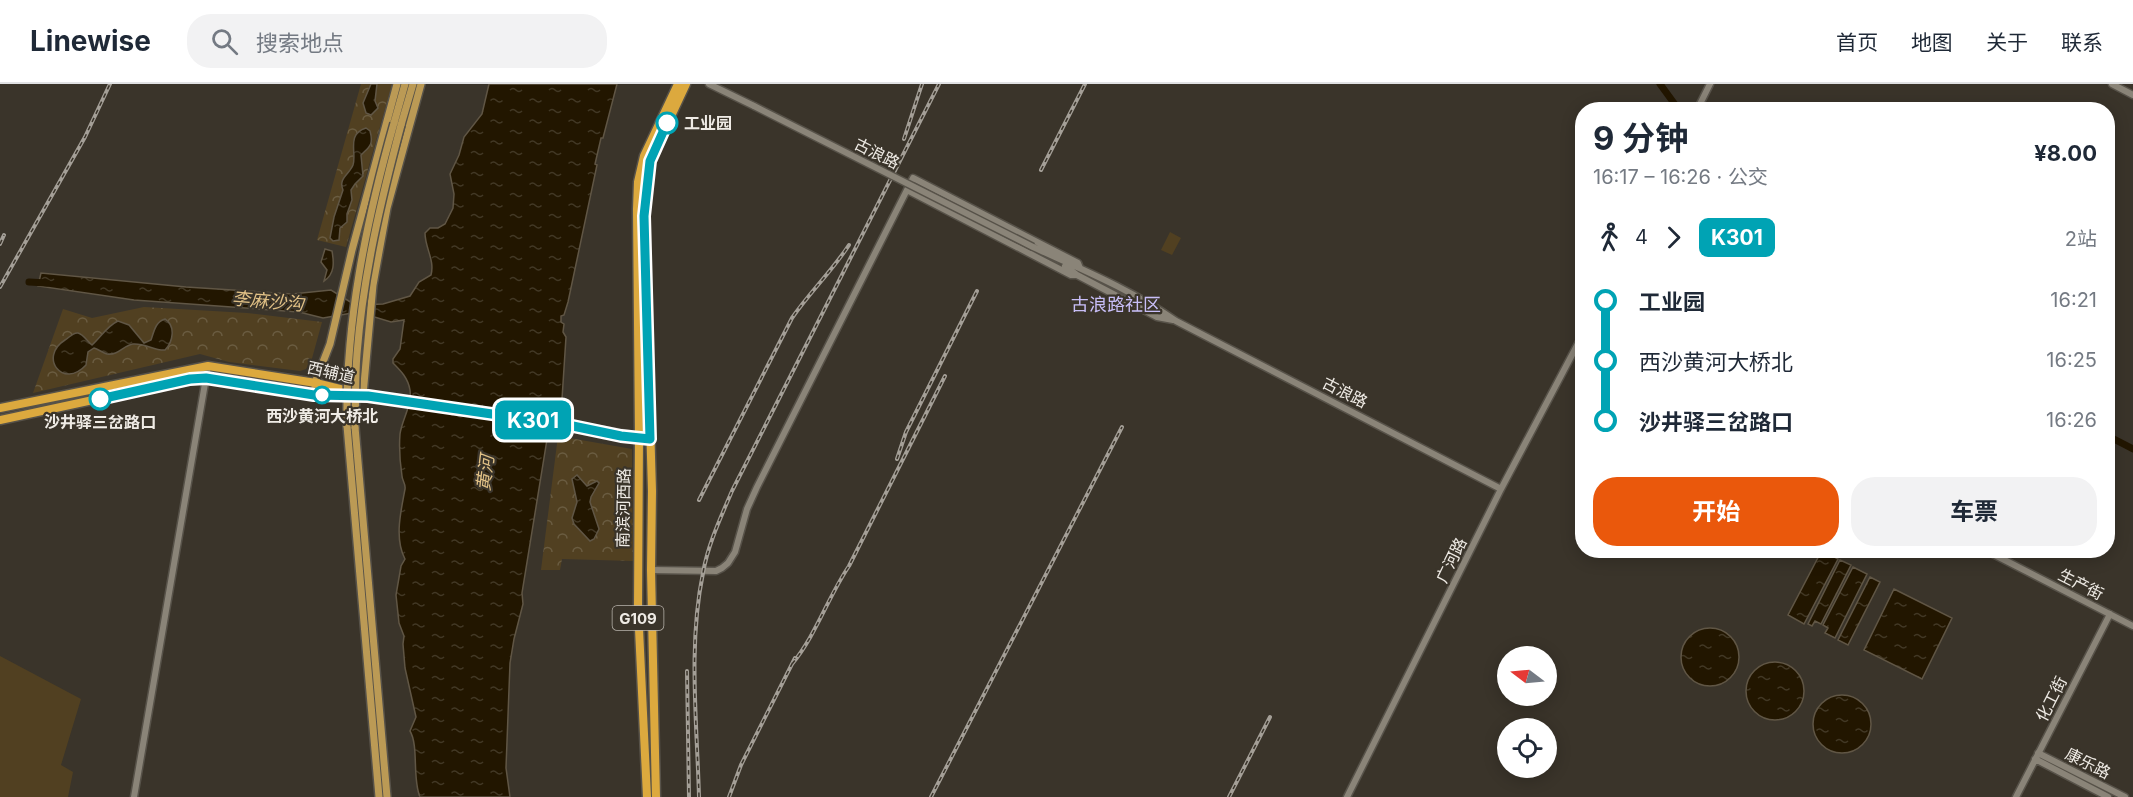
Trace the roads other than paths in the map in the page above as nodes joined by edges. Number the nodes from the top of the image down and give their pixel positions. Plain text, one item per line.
1 (397, 84) edge
2 (405, 84) edge
3 (413, 84) edge
4 (421, 84) edge
5 (678, 84) edge
6 (686, 84) edge
7 (709, 84) edge
8 (1710, 84) edge
9 (2112, 84) edge
10 (2133, 95) edge
11 (1701, 102) edge
12 (398, 124) junction
13 (907, 190) junction
14 (1079, 272) junction
15 (1575, 356) edge
16 (208, 366) junction
17 (206, 378) junction
18 (316, 383) junction
19 (314, 395) junction
20 (366, 396) junction
21 (0, 408) edge
22 (0, 420) edge
23 (639, 438) junction
24 (650, 439) junction
25 (1501, 489) junction
26 (2001, 558) edge
27 (651, 570) junction
28 (367, 599) junction
29 (2110, 614) junction
30 (2133, 626) edge
31 (2037, 756) junction
32 (134, 797) edge
33 (379, 797) edge
34 (387, 797) edge
35 (647, 797) edge
36 (656, 797) edge
37 (1347, 797) edge
38 (2016, 797) edge
39 (2108, 797) edge
40 (2125, 797) edge

1 - 18 main road
2 - 12 main road
3 - 12 main road
4 - 20 main road
5 - 23 highway, 南滨河西路
6 - 24 highway
7 - 14 street, 古浪路, bridge
8 - 11 street
9 - 10 street
12 - 28 main road, bridge
13 - 14 street, 古浪路
13 - 14 street, 古浪路
13 - 27 street
14 - 25 street, 古浪路
15 - 25 street, 广河路
16 - 17 street
16 - 18 highway, 西辅道
16 - 21 highway, 西辅道
17 - 19 highway, 西辅道
17 - 22 highway, 西辅道
17 - 32 street
18 - 19 main road
18 - 20 highway, 西辅道
19 - 20 highway, 西辅道
20 - 23 highway
23 - 24 highway
23 - 35 highway, 南滨河西路 / G109
24 - 27 highway, G109
25 - 37 street, 广河路
26 - 29 street, 生产街
27 - 36 highway, G109
28 - 33 main road
28 - 34 main road
29 - 30 street, 生产街
29 - 31 street, 化工街
31 - 38 street, 化工街
31 - 39 street, 康乐路
31 - 40 street, 康乐路

